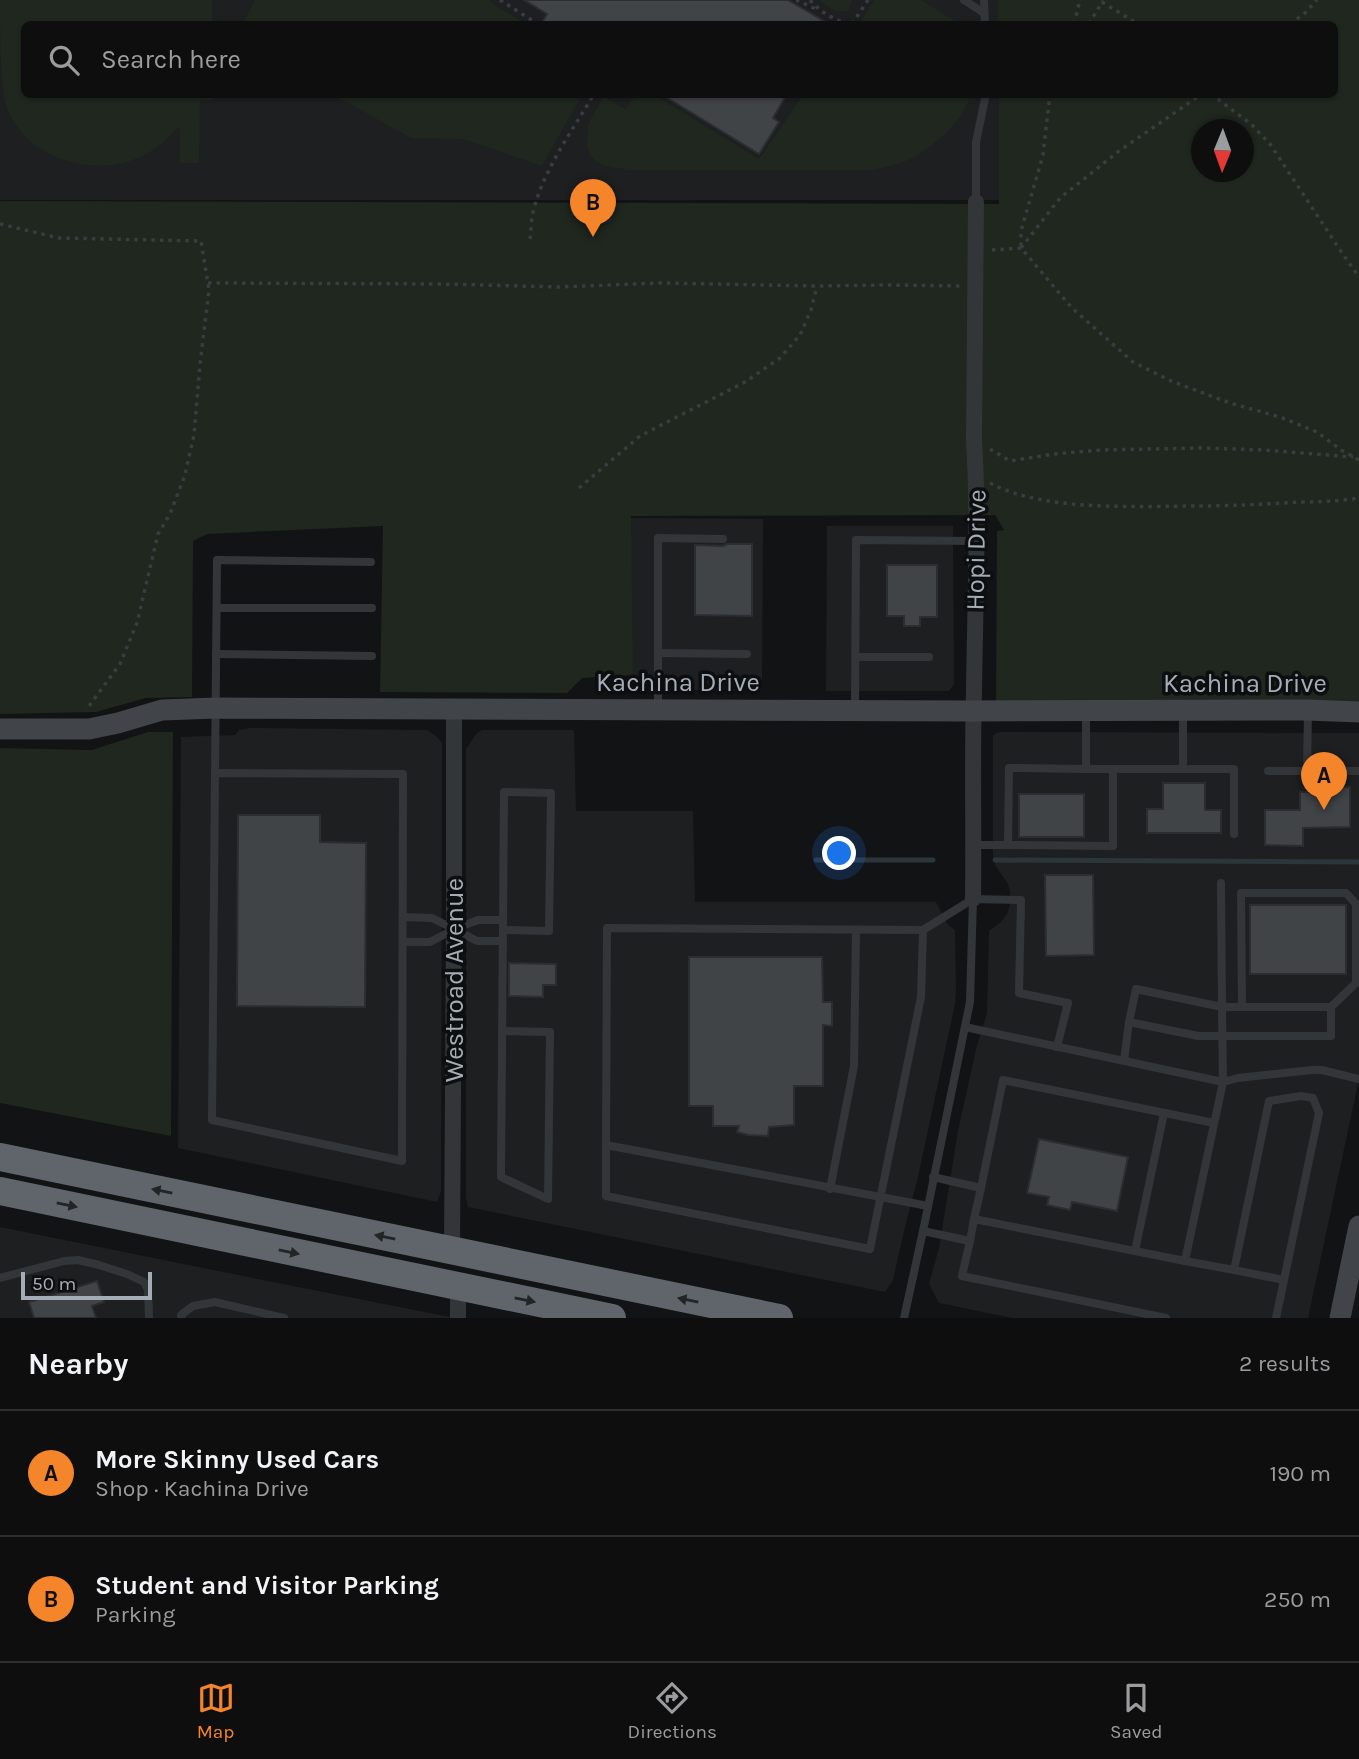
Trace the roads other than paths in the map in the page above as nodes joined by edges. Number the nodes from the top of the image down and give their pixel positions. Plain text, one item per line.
1 (964, 0) edge
2 (984, 0) edge
3 (984, 13) junction
4 (985, 21) edge
5 (985, 98) edge
6 (976, 202) joint
7 (723, 539) dead end
8 (976, 541) junction
9 (371, 562) dead end
10 (217, 608) junction
11 (372, 608) dead end
12 (658, 653) junction
13 (216, 654) junction
14 (747, 654) dead end
15 (372, 656) dead end
16 (856, 657) junction
17 (929, 657) dead end
18 (216, 708) junction
19 (454, 709) junction
20 (658, 710) junction
21 (1308, 710) junction
22 (855, 711) junction
23 (1086, 711) junction
24 (1183, 711) junction
25 (973, 712) junction
26 (1359, 712) edge
27 (0, 729) edge
28 (1086, 769) junction
29 (1113, 769) junction
30 (1183, 769) junction
31 (1268, 771) dead end
32 (1307, 771) junction
33 (1359, 771) edge
34 (215, 773) junction
35 (1234, 834) dead end
36 (974, 845) junction
37 (1008, 845) junction
38 (1221, 883) dead end
39 (973, 899) junction
40 (403, 918) junction
41 (503, 920) junction
42 (454, 929) junction
43 (503, 930) junction
44 (856, 930) junction
45 (923, 930) junction
46 (503, 941) junction
47 (403, 942) junction
48 (1222, 1007) junction
49 (1242, 1007) junction
50 (1331, 1007) junction
51 (1129, 1022) junction
52 (965, 1027) junction
53 (502, 1031) junction
54 (1222, 1037) junction
55 (1057, 1047) junction
56 (1124, 1061) junction
57 (1359, 1079) edge
58 (1223, 1082) junction
59 (1164, 1113) junction
60 (1214, 1123) junction
61 (606, 1145) junction
62 (0, 1157) edge
63 (933, 1177) junction
64 (981, 1188) junction
65 (830, 1189) junction
66 (0, 1191) edge
67 (880, 1198) junction
68 (928, 1206) junction
69 (974, 1219) junction
70 (923, 1231) junction
71 (1358, 1239) edge
72 (970, 1241) junction
73 (452, 1251) junction
74 (1135, 1251) junction
75 (1185, 1261) junction
76 (1234, 1270) junction
77 (0, 1278) edge
78 (1284, 1280) junction
79 (458, 1287) junction
80 (278, 1317) edge
81 (149, 1318) edge
82 (181, 1318) edge
83 (458, 1318) edge
84 (612, 1318) edge
85 (779, 1318) edge
86 (904, 1318) edge
87 (1166, 1318) edge
88 (1276, 1318) edge
89 (1340, 1318) edge

1 - 3 lane
2 - 3 lane
3 - 4 lane
5 - 6 lane
6 - 8 street, Hopi Drive
7 - 12 lane
8 - 16 lane
8 - 25 street, Hopi Drive
9 - 10 lane
10 - 11 lane
10 - 13 lane
12 - 14 lane
12 - 20 lane
13 - 15 lane
13 - 18 lane
16 - 17 lane
16 - 22 lane
18 - 19 street, Kachina Drive
18 - 27 street, Kachina Drive
18 - 34 lane
19 - 20 street, Kachina Drive
19 - 42 street, Westroad Avenue
20 - 22 street, Kachina Drive
21 - 24 street, Kachina Drive
21 - 26 street, Kachina Drive
21 - 32 lane
22 - 25 street, Kachina Drive
23 - 24 street, Kachina Drive
23 - 25 street, Kachina Drive
23 - 28 lane
24 - 30 lane
25 - 36 street, Hopi Drive
28 - 29 lane
28 - 37 lane
29 - 30 lane
29 - 37 lane
30 - 35 lane
31 - 32 lane
32 - 33 lane
34 - 40 lane
34 - 47 lane
36 - 37 lane
36 - 39 street, Hopi Drive
38 - 48 lane
39 - 45 lane
39 - 52 lane
39 - 55 lane
40 - 42 lane
40 - 47 lane
41 - 42 lane
41 - 43 lane
41 - 43 lane
42 - 46 lane
42 - 47 lane
42 - 73 street, Westroad Avenue
43 - 46 lane
44 - 45 lane
44 - 61 lane
44 - 65 lane
45 - 67 lane
46 - 53 lane
48 - 49 lane
48 - 51 lane
48 - 54 lane
49 - 50 lane
49 - 50 lane
50 - 54 lane
51 - 54 lane
51 - 56 lane
52 - 55 lane
52 - 63 lane
53 - 53 lane
54 - 58 lane
55 - 56 lane
56 - 58 lane
57 - 58 lane
58 - 60 lane
59 - 60 lane
59 - 64 lane
59 - 74 lane
60 - 75 lane
61 - 65 lane
61 - 67 lane
73 -> 62 highway
63 - 64 lane
63 - 68 lane
64 - 69 lane
65 - 67 lane
66 -> 79 highway
67 - 68 lane
68 - 70 lane
69 - 72 lane
69 - 74 lane
70 - 72 lane
70 - 86 lane
71 - 89 street
72 - 87 lane
85 -> 73 highway
74 - 75 lane
75 - 76 lane
76 - 78 lane
76 - 78 lane
77 - 81 lane
78 - 88 lane
79 - 83 street
79 -> 84 highway
80 - 82 lane

